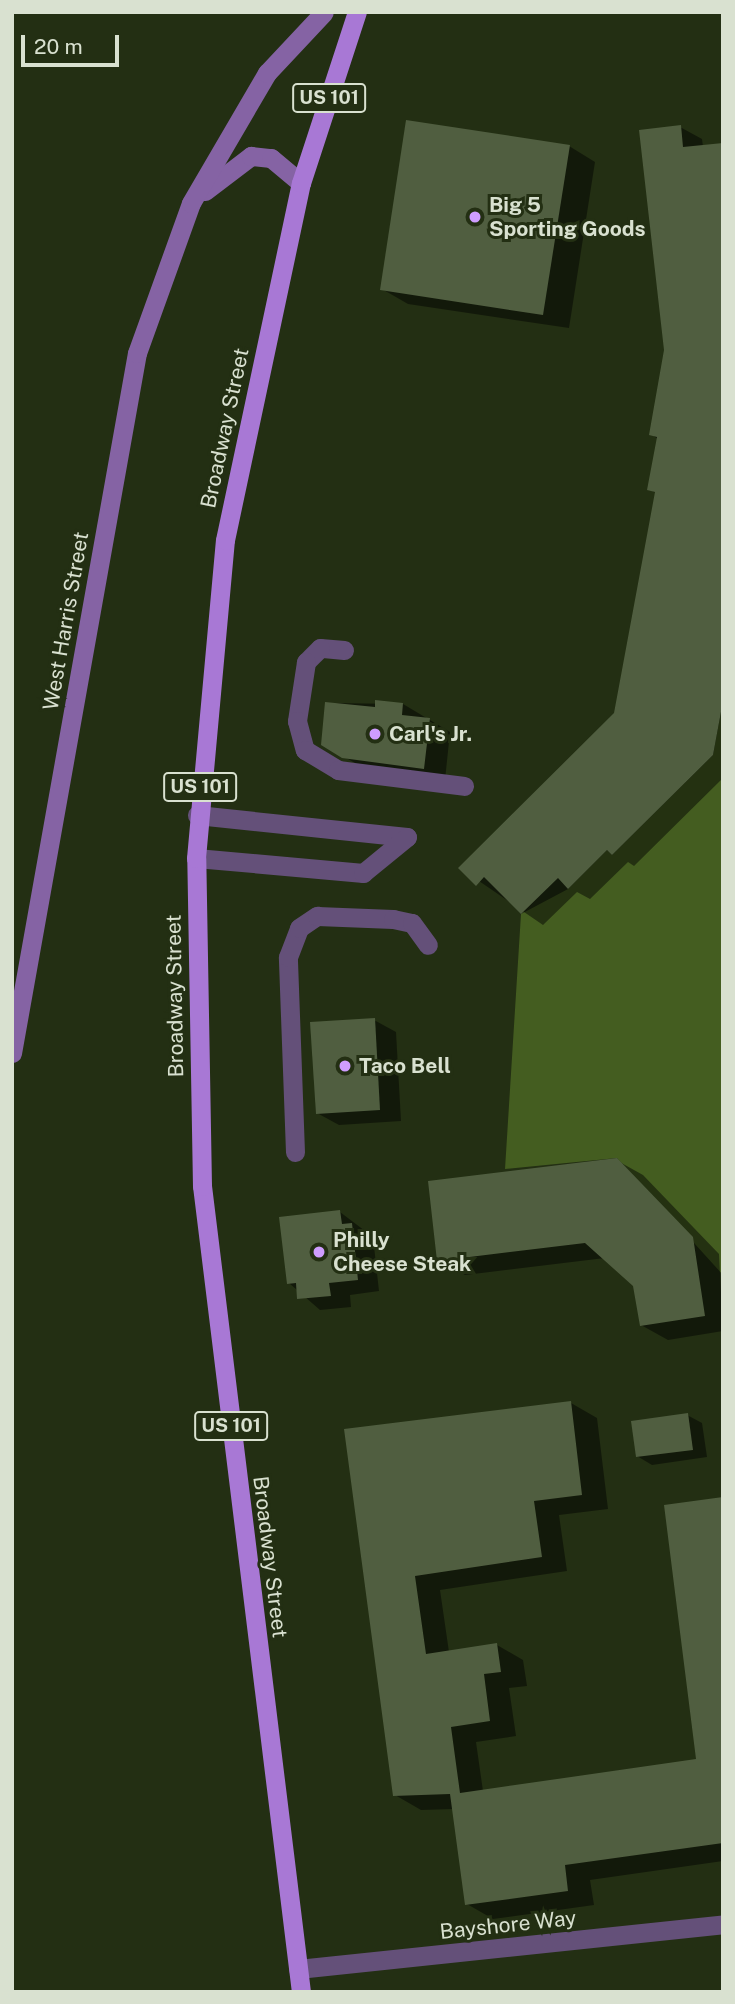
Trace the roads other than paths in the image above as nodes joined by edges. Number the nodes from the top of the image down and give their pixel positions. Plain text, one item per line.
1 (324, 12) edge
2 (357, 12) edge
3 (301, 183) junction
4 (191, 204) junction
5 (344, 650) dead end
6 (464, 786) dead end
7 (197, 815) junction
8 (196, 858) junction
9 (428, 945) dead end
10 (12, 1053) edge
11 (295, 1152) dead end
12 (723, 1924) edge
13 (298, 1969) junction
14 (302, 1992) edge

1 - 4 main road, West Harris Street
2 - 3 highway, Broadway Street / US 101
3 - 4 main road
3 - 7 highway, Broadway Street / US 101
4 - 10 main road, West Harris Street
5 - 6 street
7 - 8 highway, Broadway Street / US 101
7 - 8 street
8 - 13 highway, Broadway Street / US 101
9 - 11 street
12 - 13 street, Bayshore Way
13 - 14 highway, Broadway Street / US 101

